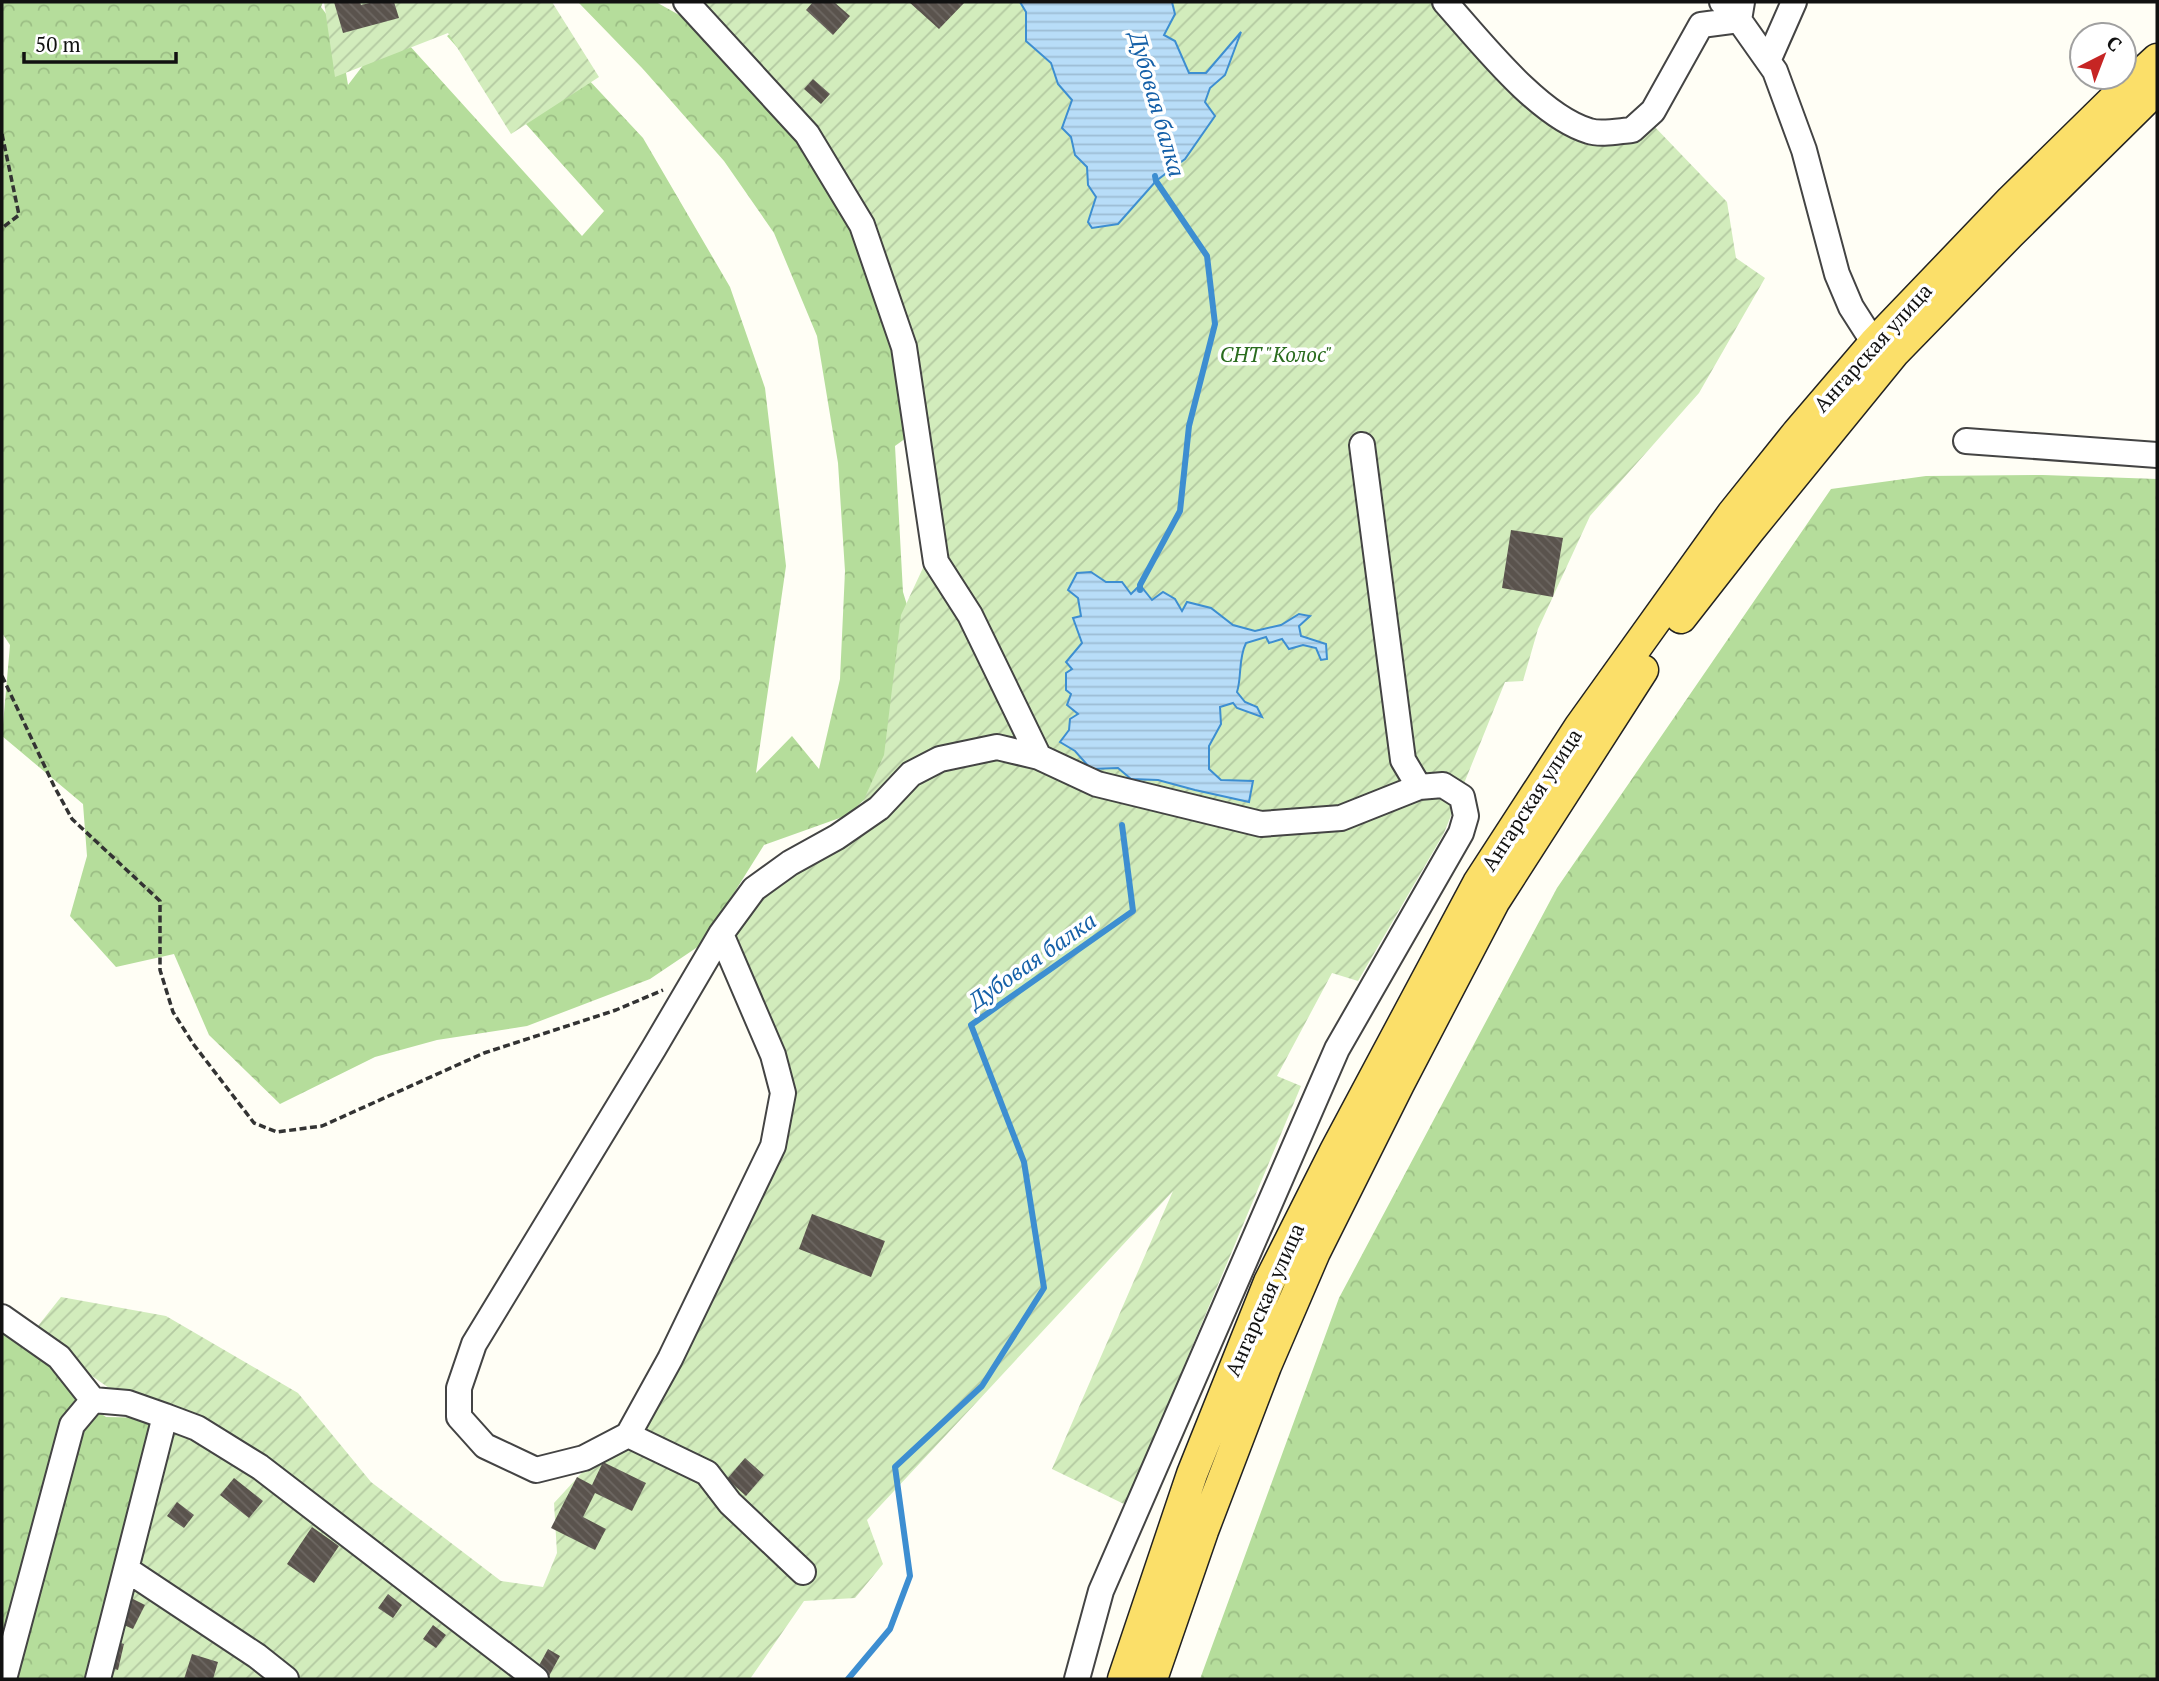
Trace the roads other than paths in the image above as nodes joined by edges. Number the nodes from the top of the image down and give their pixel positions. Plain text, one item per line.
1 (686, 2) edge
2 (1445, 2) edge
3 (1722, 2) edge
4 (1794, 2) edge
5 (1741, 11) edge
6 (2157, 59) edge
7 (1768, 61) junction
8 (2157, 89) edge
9 (1874, 343) junction
10 (1966, 441) dead end
11 (1362, 445) dead end
12 (2157, 455) edge
13 (1039, 757) junction
14 (1419, 787) junction
15 (721, 934) junction
16 (2, 1317) edge
17 (93, 1400) junction
18 (165, 1416) junction
19 (628, 1435) junction
20 (126, 1569) junction
21 (803, 1572) dead end
22 (4, 1679) edge
23 (98, 1679) edge
24 (286, 1679) edge
25 (536, 1679) edge
26 (1077, 1679) edge
27 (1123, 1679) edge
28 (1152, 1679) edge

1 - 13 street
2 - 5 street
3 - 5 street
4 - 7 street
5 - 7 street
6 - 9 main road, Ангарская улица
7 - 9 street
8 - 28 main road, Ангарская улица
9 - 27 main road, Ангарская улица
10 - 12 street
11 - 14 street
13 - 14 street
13 - 15 street
14 - 26 street
15 - 19 street
15 - 19 street
16 - 17 street
17 - 18 street
17 - 22 street
18 - 20 street
18 - 25 street
19 - 21 street
20 - 23 street
20 - 24 street

